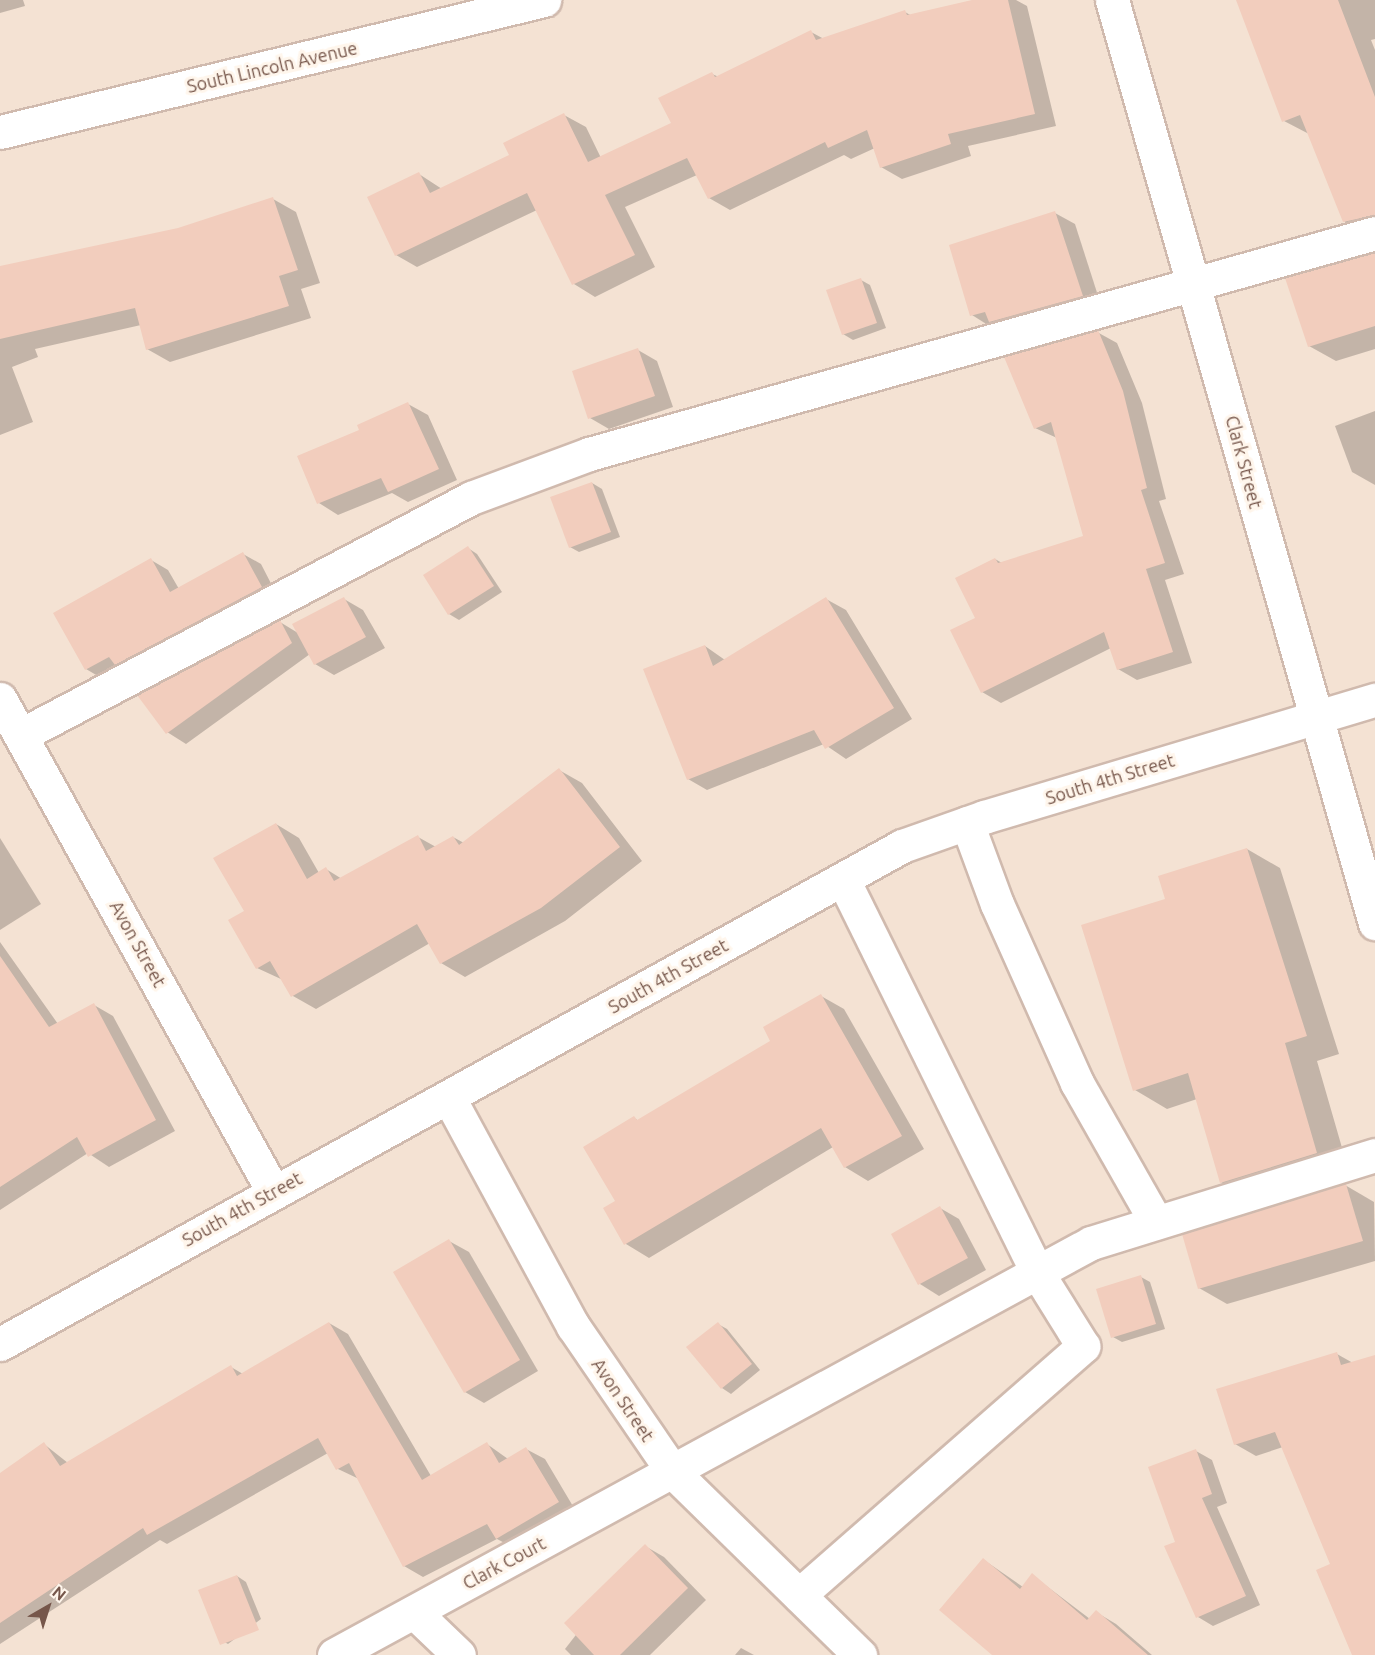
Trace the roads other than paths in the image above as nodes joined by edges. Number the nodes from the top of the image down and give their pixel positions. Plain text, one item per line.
1 (544, 0) edge
2 (1112, 0) edge
3 (497, 7) edge
4 (0, 132) edge
5 (1375, 232) edge
6 (1194, 283) junction
7 (0, 699) edge
8 (1375, 700) edge
9 (1314, 717) junction
10 (21, 735) junction
11 (967, 823) junction
12 (843, 879) junction
13 (1375, 923) edge
14 (449, 1098) junction
15 (1375, 1155) edge
16 (273, 1191) junction
17 (1156, 1222) junction
18 (1037, 1272) junction
19 (0, 1344) edge
20 (673, 1472) junction
21 (799, 1595) junction
22 (414, 1612) junction
23 (334, 1655) edge
24 (459, 1655) edge
25 (860, 1655) edge

1 - 3 street, South Lincoln Avenue
2 - 6 street, Clark Street
3 - 4 street, South Lincoln Avenue
5 - 6 street
6 - 9 street, Clark Street
6 - 10 street
7 - 10 street, Avon Street
8 - 9 street, South 4th Street
9 - 11 street, South 4th Street
9 - 13 street, Clark Street
10 - 16 street, Avon Street
11 - 12 street, South 4th Street
11 - 17 street
12 - 14 street, South 4th Street
12 - 18 street
14 - 16 street, South 4th Street
14 - 20 street, Avon Street
15 - 17 street, Clark Court
16 - 19 street, South 4th Street
17 - 18 street, Clark Court
18 - 20 street, Clark Court
18 - 21 street
20 - 21 street, Avon Street
20 - 22 street, Clark Court
21 - 25 street, Avon Street
22 - 23 street, Clark Court
22 - 24 street

